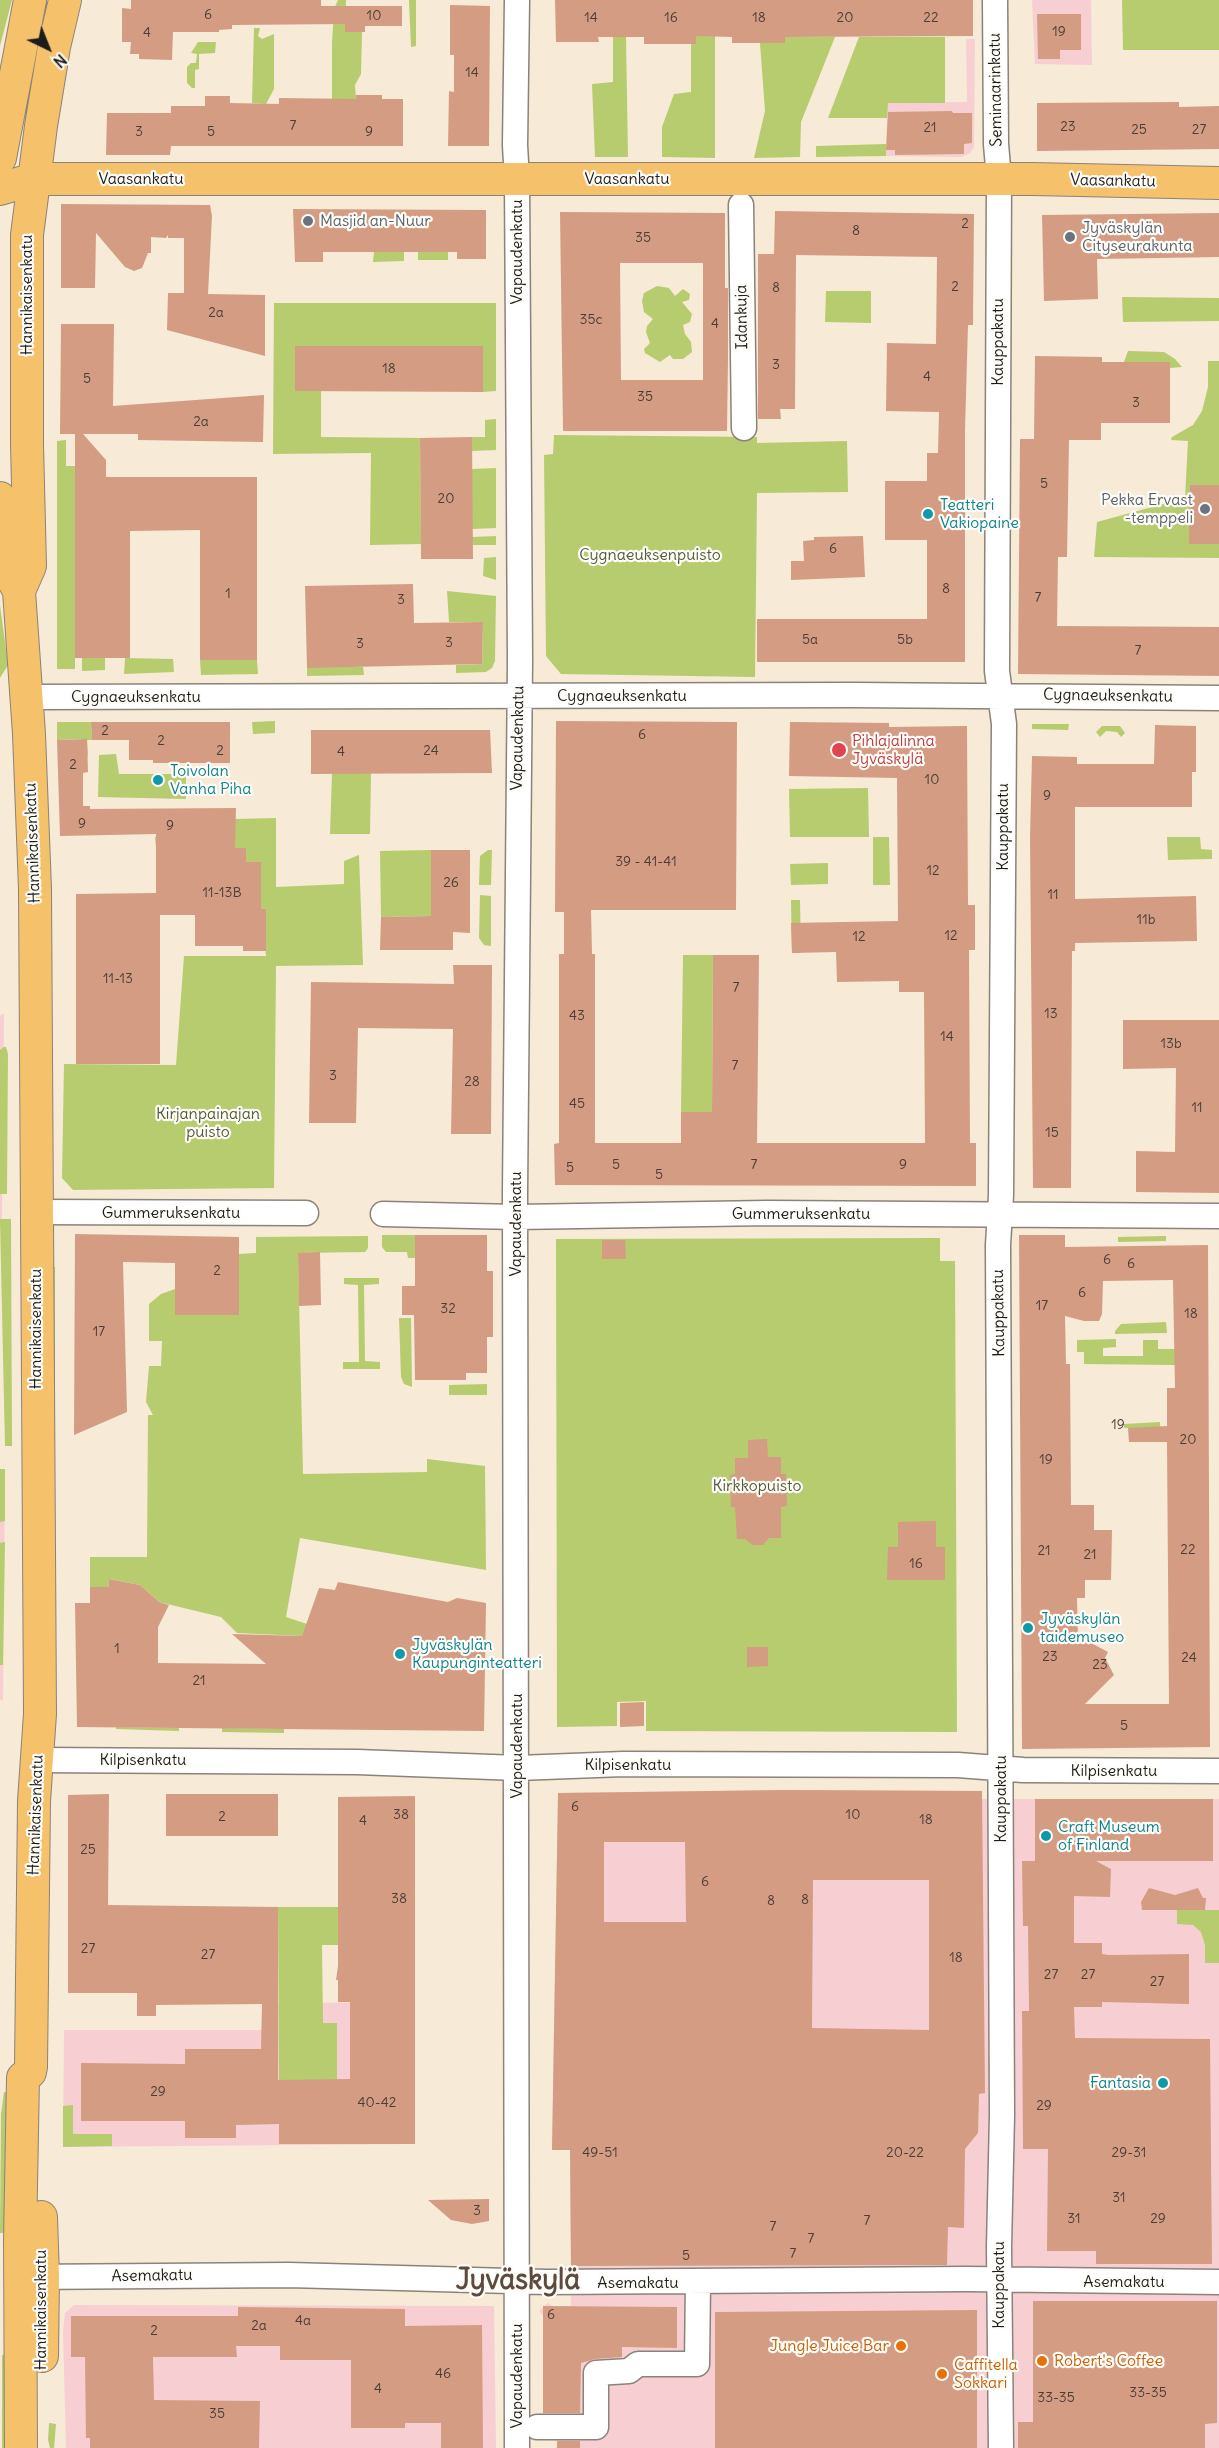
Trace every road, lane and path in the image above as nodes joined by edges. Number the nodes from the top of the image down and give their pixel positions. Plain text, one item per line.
1 (30, 0) edge
2 (65, 0) edge
3 (517, 0) edge
4 (995, 0) edge
5 (0, 156) edge
6 (34, 179) junction
7 (999, 179) junction
8 (517, 180) junction
9 (1219, 183) edge
10 (0, 189) edge
11 (741, 205) dead end
12 (744, 428) dead end
13 (0, 498) edge
14 (19, 591) junction
15 (518, 695) junction
16 (999, 696) junction
17 (25, 697) junction
18 (1219, 698) edge
19 (36, 1212) junction
20 (306, 1213) dead end
21 (383, 1214) dead end
22 (516, 1216) junction
23 (999, 1216) junction
24 (1219, 1216) edge
25 (38, 1760) junction
26 (518, 1768) junction
27 (1219, 1771) edge
28 (1001, 1775) junction
29 (32, 2277) junction
30 (999, 2280) junction
31 (518, 2281) junction
32 (1215, 2282) edge
33 (698, 2283) junction
34 (537, 2427) dead end
35 (21, 2448) edge
36 (41, 2448) edge
37 (517, 2448) edge
38 (1001, 2448) edge

1 - 5 main road
2 - 6 main road, Hannikaisenkatu
3 - 8 street, Vapaudenkatu
4 - 7 street, Seminaarinkatu
5 - 6 main road
6 - 8 main road, Vaasankatu
6 - 10 main road, Vaasankatu
6 - 14 main road, Hannikaisenkatu
7 - 8 main road, Vaasankatu
7 - 9 main road, Vaasankatu
7 - 16 street, Kauppakatu
8 - 15 street, Vapaudenkatu
11 - 12 street, Idankuja
13 - 14 main road, Hannikaisenkatu
14 - 17 main road, Hannikaisenkatu
15 - 16 street, Cygnaeuksenkatu
15 - 17 street, Cygnaeuksenkatu
15 - 22 street, Vapaudenkatu
16 - 18 street, Cygnaeuksenkatu
16 - 23 street, Kauppakatu
17 - 19 main road, Hannikaisenkatu
19 - 20 street, Gummeruksenkatu
19 - 25 main road, Hannikaisenkatu
21 - 22 street, Gummeruksenkatu
22 - 23 street, Gummeruksenkatu
22 - 26 street, Vapaudenkatu
23 - 24 street, Gummeruksenkatu
23 - 28 street, Kauppakatu
25 - 26 street, Kilpisenkatu
25 - 29 main road, Hannikaisenkatu
26 - 28 street, Kilpisenkatu
26 - 31 street, Vapaudenkatu
27 - 28 street, Kilpisenkatu
28 - 30 street, Kauppakatu
29 - 31 street, Asemakatu
29 - 35 main road, Hannikaisenkatu
29 - 36 main road, Hannikaisenkatu
30 - 32 street, Asemakatu
30 - 33 street, Asemakatu
30 - 38 street, Kauppakatu
31 - 33 street, Asemakatu
31 - 37 street, Vapaudenkatu
33 - 34 street

